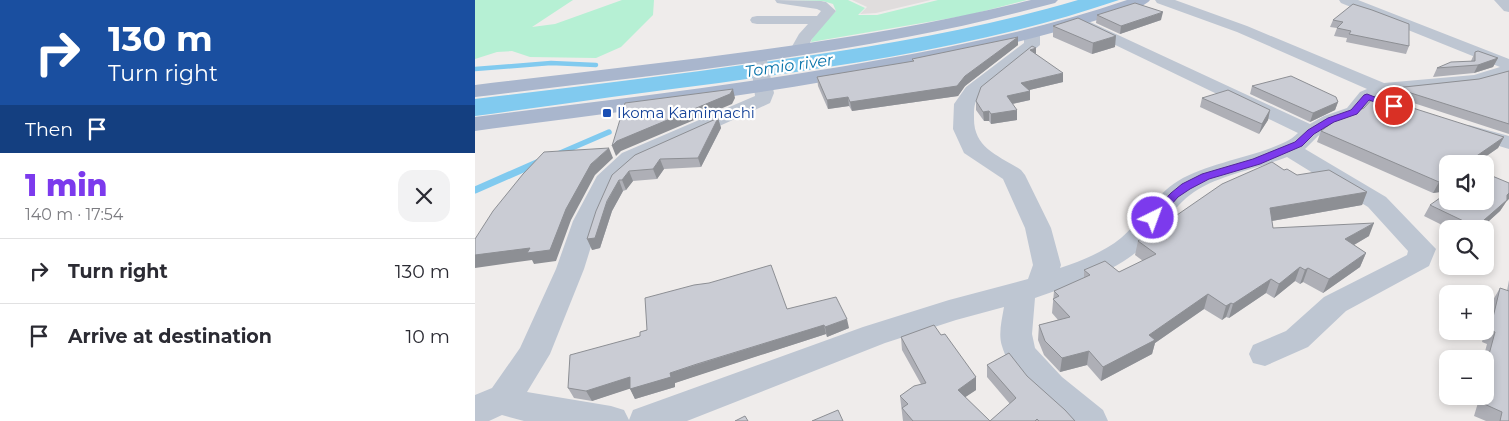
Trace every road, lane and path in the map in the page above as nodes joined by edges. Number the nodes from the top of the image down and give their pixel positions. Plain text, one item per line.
1 (782, 0) edge
2 (1050, 0) edge
3 (1142, 0) edge
4 (1162, 0) edge
5 (1346, 0) edge
6 (1501, 0) edge
7 (1509, 8) edge
8 (757, 20) dead end
9 (820, 20) junction
10 (1076, 21) junction
11 (1032, 33) junction
12 (798, 50) junction
13 (758, 56) junction
14 (1509, 64) edge
15 (1509, 70) edge
16 (763, 85) junction
17 (1410, 85) junction
18 (475, 91) edge
19 (1380, 97) junction
20 (1443, 101) edge
21 (475, 124) edge
22 (1449, 124) edge
23 (1311, 132) junction
24 (1509, 143) edge
25 (1289, 149) junction
26 (1031, 288) junction
27 (1265, 354) dead end
28 (501, 409) edge
29 (611, 421) edge
30 (645, 421) edge
31 (1090, 421) edge

1 - 9 street
2 - 12 main road
3 - 10 main road
4 - 19 street
5 - 14 street
6 - 7 street
8 - 9 street
9 - 12 street
10 - 11 main road
10 - 23 street
11 - 16 main road
11 - 26 street
12 - 13 main road
13 - 16 street
13 - 18 main road
15 - 17 street
16 - 21 main road
16 - 28 street
17 - 19 street
17 - 20 street
19 - 23 street
22 - 24 street
23 - 25 street
25 - 26 street
25 - 27 street
26 - 30 street
26 - 31 street
28 - 29 street

